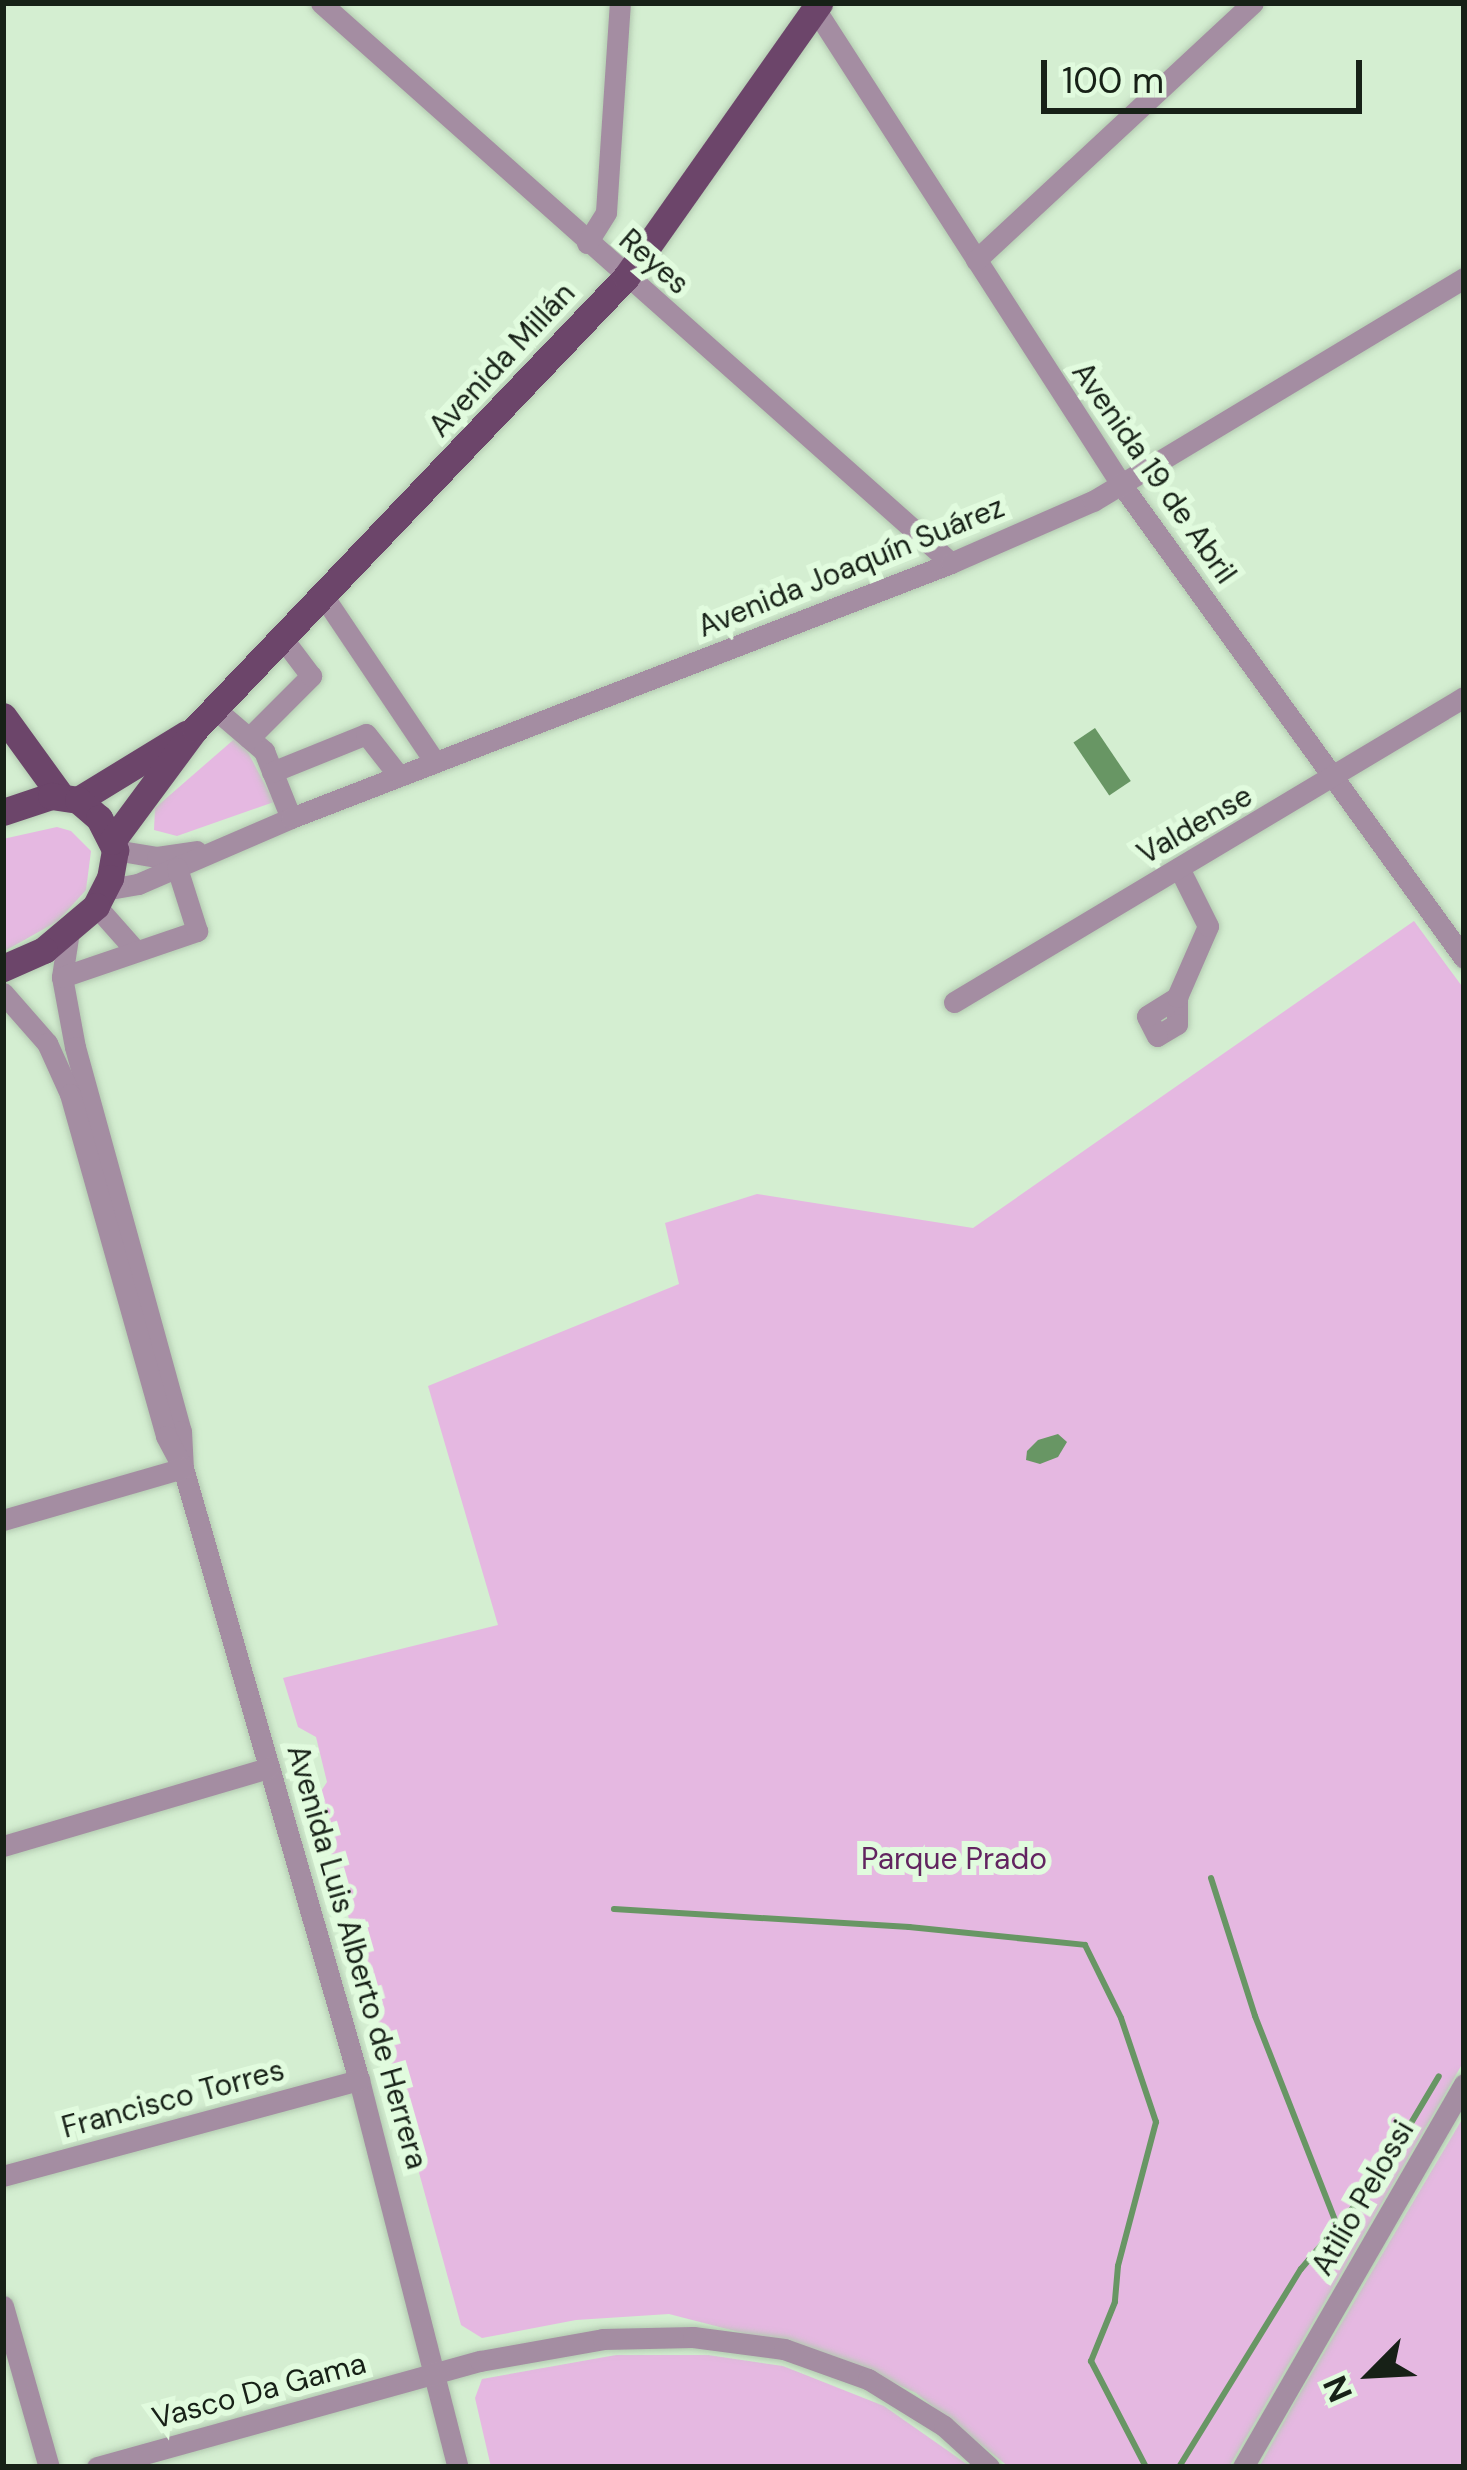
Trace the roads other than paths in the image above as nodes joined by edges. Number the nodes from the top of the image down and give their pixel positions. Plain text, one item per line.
1 (321, 3) edge
2 (620, 3) edge
3 (1253, 3) edge
4 (817, 6) edge
5 (587, 243) junction
6 (976, 260) junction
7 (626, 277) junction
8 (1464, 278) edge
9 (1121, 484) junction
10 (951, 563) junction
11 (324, 597) junction
12 (283, 639) junction
13 (1464, 697) edge
14 (215, 709) junction
15 (3, 716) edge
16 (195, 730) junction
17 (249, 738) junction
18 (435, 762) junction
19 (272, 772) junction
20 (399, 776) junction
21 (1334, 779) junction
22 (69, 798) junction
23 (3, 812) edge
24 (291, 818) junction
25 (114, 845) junction
26 (227, 845) junction
27 (177, 868) junction
28 (1179, 868) junction
29 (100, 898) junction
30 (69, 932) junction
31 (136, 951) junction
32 (1464, 958) edge
33 (3, 968) edge
34 (62, 977) junction
35 (3, 993) edge
36 (1177, 997) dead end
37 (954, 1002) dead end
38 (183, 1468) junction
39 (3, 1520) edge
40 (268, 1768) junction
41 (3, 1846) edge
42 (359, 2080) junction
43 (1463, 2087) edge
44 (3, 2176) edge
45 (3, 2306) edge
46 (437, 2373) junction
47 (49, 2467) edge
48 (98, 2467) edge
49 (458, 2467) edge
50 (989, 2467) edge
51 (1243, 2467) edge

1 - 5 street, Reyes
2 - 5 street
3 - 6 street
4 - 6 street, Avenida 19 de Abril
4 - 7 main road, Avenida Millán
5 - 7 street, Reyes
6 - 9 street, Avenida 19 de Abril
7 - 10 street, Reyes
7 - 11 main road, Avenida Millán
8 - 9 street, Avenida Joaquín Suárez
9 - 10 street, Avenida Joaquín Suárez
9 - 21 street, Avenida 19 de Abril
10 - 18 street, Avenida Joaquín Suárez
11 - 12 main road, Avenida Millán
11 - 18 street
12 - 14 main road, Avenida Millán
12 - 17 street
13 - 21 street, Valdense
14 - 16 main road, Avenida Millán
14 - 17 street
15 - 22 main road
16 - 22 main road, Avenida Millán
16 - 25 main road, Avenida Millán
17 - 19 street
18 - 20 street, Avenida Joaquín Suárez
19 - 20 street
19 - 24 street
20 - 24 street, Avenida Joaquín Suárez
21 - 28 street, Valdense
21 - 32 street, Avenida 19 de Abril
22 - 23 main road, Avenida Millán
22 - 25 main road
24 - 26 street, Avenida Joaquín Suárez
25 - 26 street, Avenida Joaquín Suárez
25 - 29 main road
26 - 27 street, Avenida Joaquín Suárez
27 - 29 street, Avenida Joaquín Suárez
27 - 31 street
28 - 36 street
28 - 37 street, Valdense
29 - 30 main road
29 - 31 street
30 - 33 main road
30 - 34 street, Avenida Luis Alberto de Herrera
31 - 34 street
34 - 38 street, Avenida Luis Alberto de Herrera
35 - 38 street, Avenida Luis Alberto de Herrera
38 - 39 street
38 - 40 street, Avenida Luis Alberto de Herrera
40 - 41 street
40 - 42 street, Avenida Luis Alberto de Herrera
42 - 44 street, Francisco Torres
42 - 46 street, Avenida Luis Alberto de Herrera
43 - 51 street, Atilio Pelossi
45 - 47 street
46 - 48 street, Vasco Da Gama
46 - 49 street, Avenida Luis Alberto de Herrera
46 - 50 street, Vasco Da Gama

